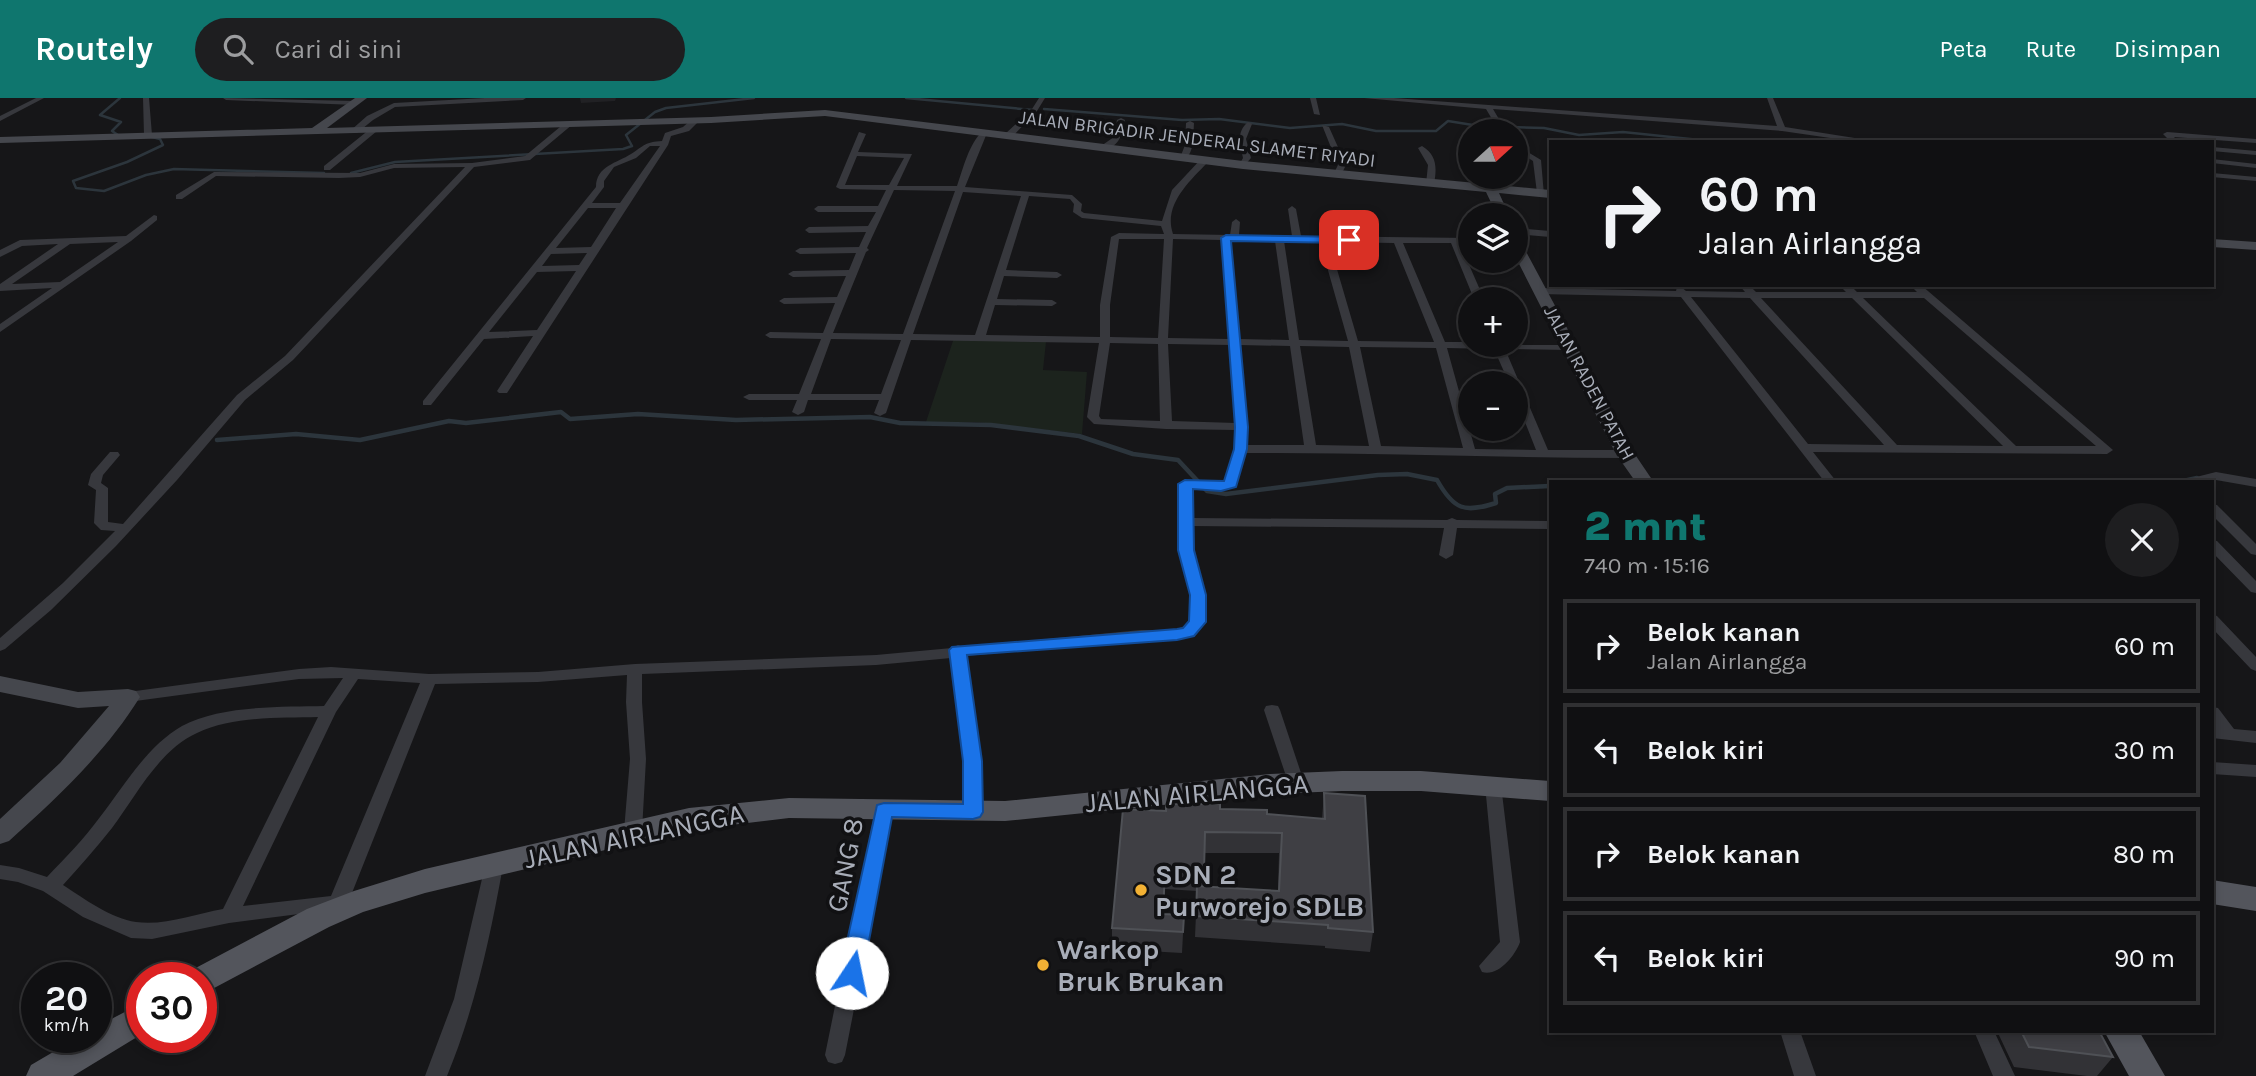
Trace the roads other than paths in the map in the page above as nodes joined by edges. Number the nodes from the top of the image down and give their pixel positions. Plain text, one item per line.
1 (41, 98) edge
2 (146, 98) edge
3 (226, 98) edge
4 (523, 98) edge
5 (1042, 98) edge
6 (1314, 98) edge
7 (1367, 98) edge
8 (1380, 98) edge
9 (1770, 98) edge
10 (359, 100) edge
11 (1459, 101) edge
12 (1488, 107) junction
13 (1318, 114) dead end
14 (0, 119) edge
15 (1495, 119) edge
16 (1121, 120) dead end
17 (695, 121) junction
18 (1190, 123) dead end
19 (569, 124) junction
20 (1248, 124) dead end
21 (1325, 127) dead end
22 (1782, 129) junction
23 (354, 131) junction
24 (373, 131) junction
25 (313, 132) junction
26 (862, 134) dead end
27 (983, 134) junction
28 (148, 135) junction
29 (1008, 136) junction
30 (0, 140) edge
31 (1862, 140) edge
32 (2173, 140) edge
33 (2256, 141) edge
34 (665, 143) junction
35 (1104, 148) junction
36 (1422, 148) dead end
37 (2214, 149) edge
38 (2256, 153) edge
39 (853, 154) junction
40 (1528, 154) edge
41 (657, 155) junction
42 (633, 156) junction
43 (1184, 158) junction
44 (1204, 161) junction
45 (2214, 161) edge
46 (471, 165) junction
47 (1243, 165) junction
48 (2256, 166) edge
49 (327, 168) dead end
50 (1337, 175) junction
51 (2214, 175) edge
52 (2256, 180) edge
53 (1430, 184) junction
54 (1458, 186) edge
55 (891, 188) junction
56 (961, 189) junction
57 (1491, 189) joint
58 (1026, 193) junction
59 (1546, 193) edge
60 (179, 197) dead end
61 (1497, 203) edge
62 (584, 205) junction
63 (622, 206) junction
64 (818, 209) dead end
65 (882, 209) junction
66 (1292, 209) dead end
67 (154, 218) dead end
68 (1236, 222) dead end
69 (1164, 224) junction
70 (873, 229) junction
71 (809, 230) dead end
72 (1528, 232) edge
73 (1549, 234) edge
74 (1169, 237) junction
75 (1230, 238) junction
76 (128, 239) junction
77 (1279, 239) junction
78 (1297, 239) junction
79 (1324, 239) junction
80 (68, 241) junction
81 (1398, 241) junction
82 (1454, 241) junction
83 (1458, 241) edge
84 (2214, 243) edge
85 (2256, 246) edge
86 (593, 250) junction
87 (864, 250) junction
88 (548, 251) junction
89 (800, 251) dead end
90 (0, 254) edge
91 (582, 268) junction
92 (1528, 269) edge
93 (534, 270) junction
94 (854, 273) junction
95 (1001, 273) junction
96 (793, 274) dead end
97 (1057, 275) dead end
98 (62, 285) junction
99 (1474, 287) edge
100 (1746, 287) edge
101 (1846, 287) edge
102 (1916, 287) edge
103 (0, 288) edge
104 (1681, 290) edge
105 (1539, 291) junction
106 (1753, 295) junction
107 (1926, 295) junction
108 (1855, 296) junction
109 (842, 300) junction
110 (784, 302) dead end
111 (992, 302) junction
112 (1052, 303) dead end
113 (0, 329) edge
114 (540, 333) junction
115 (770, 335) dead end
116 (480, 336) junction
117 (827, 336) junction
118 (908, 336) junction
119 (981, 337) junction
120 (1105, 341) junction
121 (1163, 342) junction
122 (1236, 343) junction
123 (1293, 344) junction
124 (1354, 345) junction
125 (1441, 346) junction
126 (1458, 346) edge
127 (1528, 346) edge
128 (1569, 347) junction
129 (503, 391) dead end
130 (804, 396) junction
131 (749, 397) dead end
132 (886, 397) junction
133 (427, 403) dead end
134 (799, 411) dead end
135 (880, 413) dead end
136 (1528, 416) edge
137 (1166, 426) junction
138 (1242, 427) junction
139 (1310, 448) junction
140 (1806, 448) junction
141 (1241, 449) junction
142 (1895, 450) junction
143 (1376, 451) junction
144 (2015, 451) junction
145 (1470, 453) junction
146 (1544, 454) junction
147 (1625, 454) junction
148 (114, 455) dead end
149 (1642, 480) edge
150 (1829, 480) edge
151 (2200, 480) edge
152 (2255, 485) edge
153 (2214, 510) edge
154 (1188, 522) junction
155 (1452, 522) junction
156 (1549, 525) edge
157 (126, 528) junction
158 (2214, 546) edge
159 (2256, 551) edge
160 (1446, 555) dead end
161 (2256, 589) edge
162 (2214, 621) edge
163 (0, 646) edge
164 (958, 650) junction
165 (2256, 666) edge
166 (635, 669) junction
167 (352, 676) junction
168 (429, 678) junction
169 (0, 684) edge
170 (128, 697) junction
171 (1272, 710) dead end
172 (329, 711) junction
173 (2214, 714) edge
174 (2214, 732) edge
175 (2230, 734) junction
176 (2253, 740) edge
177 (2214, 768) edge
178 (2256, 771) edge
179 (1296, 782) junction
180 (1493, 785) junction
181 (1549, 791) edge
182 (884, 810) junction
183 (973, 812) junction
184 (633, 831) junction
185 (0, 834) edge
186 (494, 866) junction
187 (0, 872) edge
188 (50, 886) junction
189 (2214, 892) edge
190 (2256, 899) edge
191 (346, 903) junction
192 (229, 915) junction
193 (1489, 966) dead end
194 (217, 972) edge
195 (126, 1027) edge
196 (1791, 1033) edge
197 (1985, 1033) edge
198 (2122, 1033) edge
199 (835, 1055) dead end
200 (43, 1076) edge
201 (436, 1076) edge
202 (1805, 1076) edge
203 (2004, 1076) edge
204 (2148, 1076) edge

1 - 14 street
2 - 28 street
3 - 10 street
4 - 23 street
5 - 29 street
6 - 13 street
7 - 8 street
8 - 11 street
9 - 22 street
10 - 25 main road
11 - 12 street
12 - 15 street
12 - 22 street
16 - 35 street
17 - 19 main road, JALAN BRIGADIR JENDERAL SLAMET RIYADI
17 - 27 main road, JALAN BRIGADIR JENDERAL SLAMET RIYADI
17 - 34 street
18 - 43 street
19 - 24 main road, JALAN BRIGADIR JENDERAL SLAMET RIYADI
19 - 46 street
20 - 47 street
21 - 50 street
22 - 31 street
23 - 24 main road, JALAN BRIGADIR JENDERAL SLAMET RIYADI
23 - 25 main road, JALAN BRIGADIR JENDERAL SLAMET RIYADI
24 - 49 street
25 - 28 main road, JALAN BRIGADIR JENDERAL SLAMET RIYADI
26 - 39 street
27 - 29 main road, JALAN BRIGADIR JENDERAL SLAMET RIYADI
27 - 56 street
28 - 30 main road, JALAN BRIGADIR JENDERAL SLAMET RIYADI
29 - 35 main road, JALAN BRIGADIR JENDERAL SLAMET RIYADI
32 - 33 street
34 - 41 street
34 - 42 street
35 - 43 main road, JALAN BRIGADIR JENDERAL SLAMET RIYADI
36 - 53 street
37 - 38 street
39 - 55 street
39 - 55 street
40 - 59 street
41 - 42 street
41 - 63 street
42 - 62 street
43 - 44 main road, JALAN BRIGADIR JENDERAL SLAMET RIYADI
44 - 47 main road, JALAN BRIGADIR JENDERAL SLAMET RIYADI
44 - 69 street
45 - 48 street
46 - 60 street
46 - 157 street
47 - 50 main road, JALAN BRIGADIR JENDERAL SLAMET RIYADI
50 - 53 main road, JALAN BRIGADIR JENDERAL SLAMET RIYADI
51 - 52 street
53 - 54 main road, JALAN BRIGADIR JENDERAL SLAMET RIYADI
55 - 56 street
55 - 65 street
56 - 58 street
56 - 118 street
57 - 59 main road, JALAN BRIGADIR JENDERAL SLAMET RIYADI
57 - 61 main road
58 - 69 street
58 - 95 street
62 - 63 street
62 - 88 street
63 - 86 street
64 - 65 street
65 - 70 street
66 - 78 street
67 - 76 street
68 - 75 street
69 - 74 street
70 - 71 street
70 - 87 street
72 - 73 street
74 - 75 street
74 - 120 street
74 - 121 street
75 - 77 street
75 - 122 street
76 - 80 street
76 - 98 street
77 - 78 street
77 - 123 street
78 - 79 street
79 - 81 street
79 - 124 street
80 - 90 street
80 - 103 street
81 - 82 street
81 - 125 street
82 - 83 street
82 - 99 street
84 - 85 main road
86 - 88 street
86 - 91 street
87 - 89 street
87 - 94 street
88 - 93 street
91 - 93 street
91 - 114 street
92 - 105 main road, JALAN RADEN PATAH
93 - 116 street
94 - 96 street
94 - 109 street
95 - 97 street
95 - 111 street
98 - 103 street
98 - 113 street
100 - 106 street
101 - 108 street
102 - 107 street
104 - 105 street
104 - 106 street
104 - 140 street
105 - 128 main road, JALAN RADEN PATAH
106 - 108 street
106 - 142 street
107 - 108 street
107 - 144 street
108 - 144 street
109 - 110 street
109 - 117 street
111 - 112 street
111 - 119 street
114 - 116 street
114 - 129 street
115 - 117 street
116 - 133 street
117 - 118 street
117 - 130 street
118 - 119 street
118 - 132 street
119 - 120 street
120 - 121 street
120 - 137 street
121 - 122 street
121 - 137 street
122 - 123 street
122 - 138 street
123 - 124 street
123 - 139 street
124 - 125 street
124 - 143 street
125 - 126 street
125 - 145 street
127 - 128 street
128 - 147 main road, JALAN RADEN PATAH
130 - 131 street
130 - 132 street
130 - 134 street
132 - 135 street
136 - 146 street
137 - 138 street
138 - 141 street
139 - 141 street
139 - 143 street
140 - 142 street
140 - 150 street
141 - 154 street
142 - 144 street
143 - 145 street
145 - 146 street
146 - 147 street
147 - 149 main road, JALAN RADEN PATAH
148 - 157 street
151 - 152 street
153 - 159 street
154 - 155 street
154 - 164 street
155 - 156 street
155 - 160 street
157 - 163 street
158 - 161 street
162 - 165 street
164 - 166 street
164 - 183 street
166 - 168 street
166 - 184 street
167 - 168 street
167 - 170 street
167 - 172 street
168 - 191 street
169 - 170 main road
170 - 185 main road
171 - 179 street
172 - 188 street
172 - 192 street
173 - 175 street
174 - 175 street
175 - 176 street
177 - 178 street
179 - 180 main road, JALAN AIRLANGGA
179 - 183 main road, JALAN AIRLANGGA
180 - 181 main road, JALAN AIRLANGGA
180 - 193 street
182 - 183 main road, JALAN AIRLANGGA
182 - 184 main road, JALAN AIRLANGGA
182 - 199 street, GANG 8
184 - 186 main road, JALAN AIRLANGGA
186 - 191 main road, JALAN AIRLANGGA
186 - 201 street
187 - 188 street
188 - 192 street
189 - 190 main road
191 - 192 street
191 - 194 main road, JALAN AIRLANGGA
195 - 200 main road
196 - 202 street
197 - 203 street
198 - 204 main road

